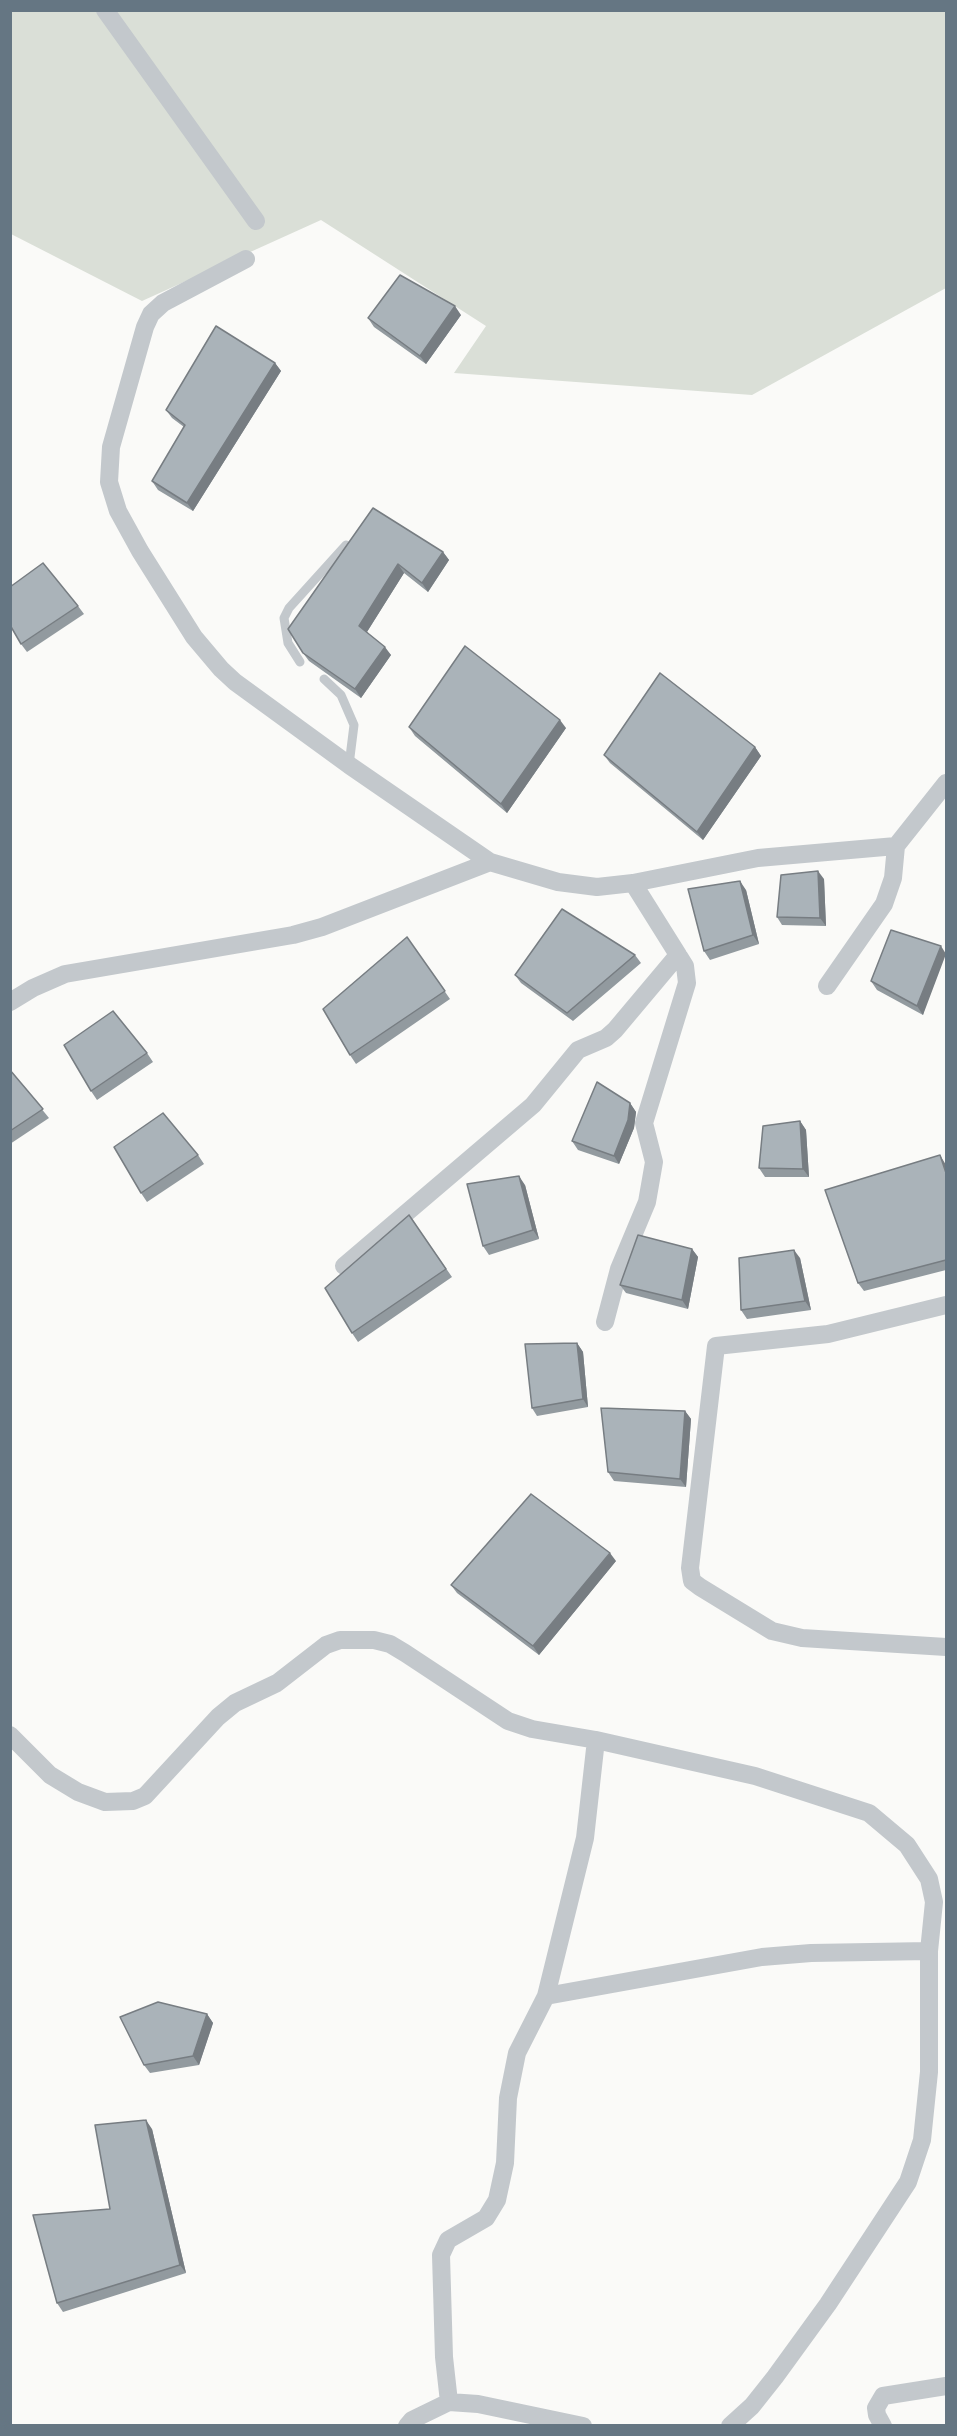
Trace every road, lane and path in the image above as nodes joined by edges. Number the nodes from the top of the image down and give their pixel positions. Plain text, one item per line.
1 (105, 10) edge
2 (256, 221) dead end
3 (246, 259) dead end
4 (346, 545) edge
5 (300, 662) edge
6 (324, 679) edge
7 (349, 765) junction
8 (946, 783) edge
9 (896, 846) junction
10 (490, 862) junction
11 (633, 883) junction
12 (678, 955) junction
13 (827, 986) dead end
14 (10, 1002) edge
15 (344, 1266) dead end
16 (946, 1305) edge
17 (605, 1322) dead end
18 (946, 1647) edge
19 (10, 1735) edge
20 (596, 1740) junction
21 (930, 1951) junction
22 (546, 1996) junction
23 (946, 2386) edge
24 (449, 2402) junction
25 (407, 2426) edge
26 (583, 2426) edge
27 (730, 2426) edge
28 (883, 2426) edge

1 - 2 street
3 - 7 street
4 - 5 lane
6 - 7 lane
7 - 10 street
8 - 9 street
9 - 11 street
9 - 13 street
10 - 11 street
10 - 14 street
11 - 12 street
12 - 15 street
12 - 17 street
16 - 18 street
19 - 20 street
20 - 21 street
20 - 22 street
21 - 22 street
21 - 27 street
22 - 24 street
23 - 28 street
24 - 25 street
24 - 26 street

